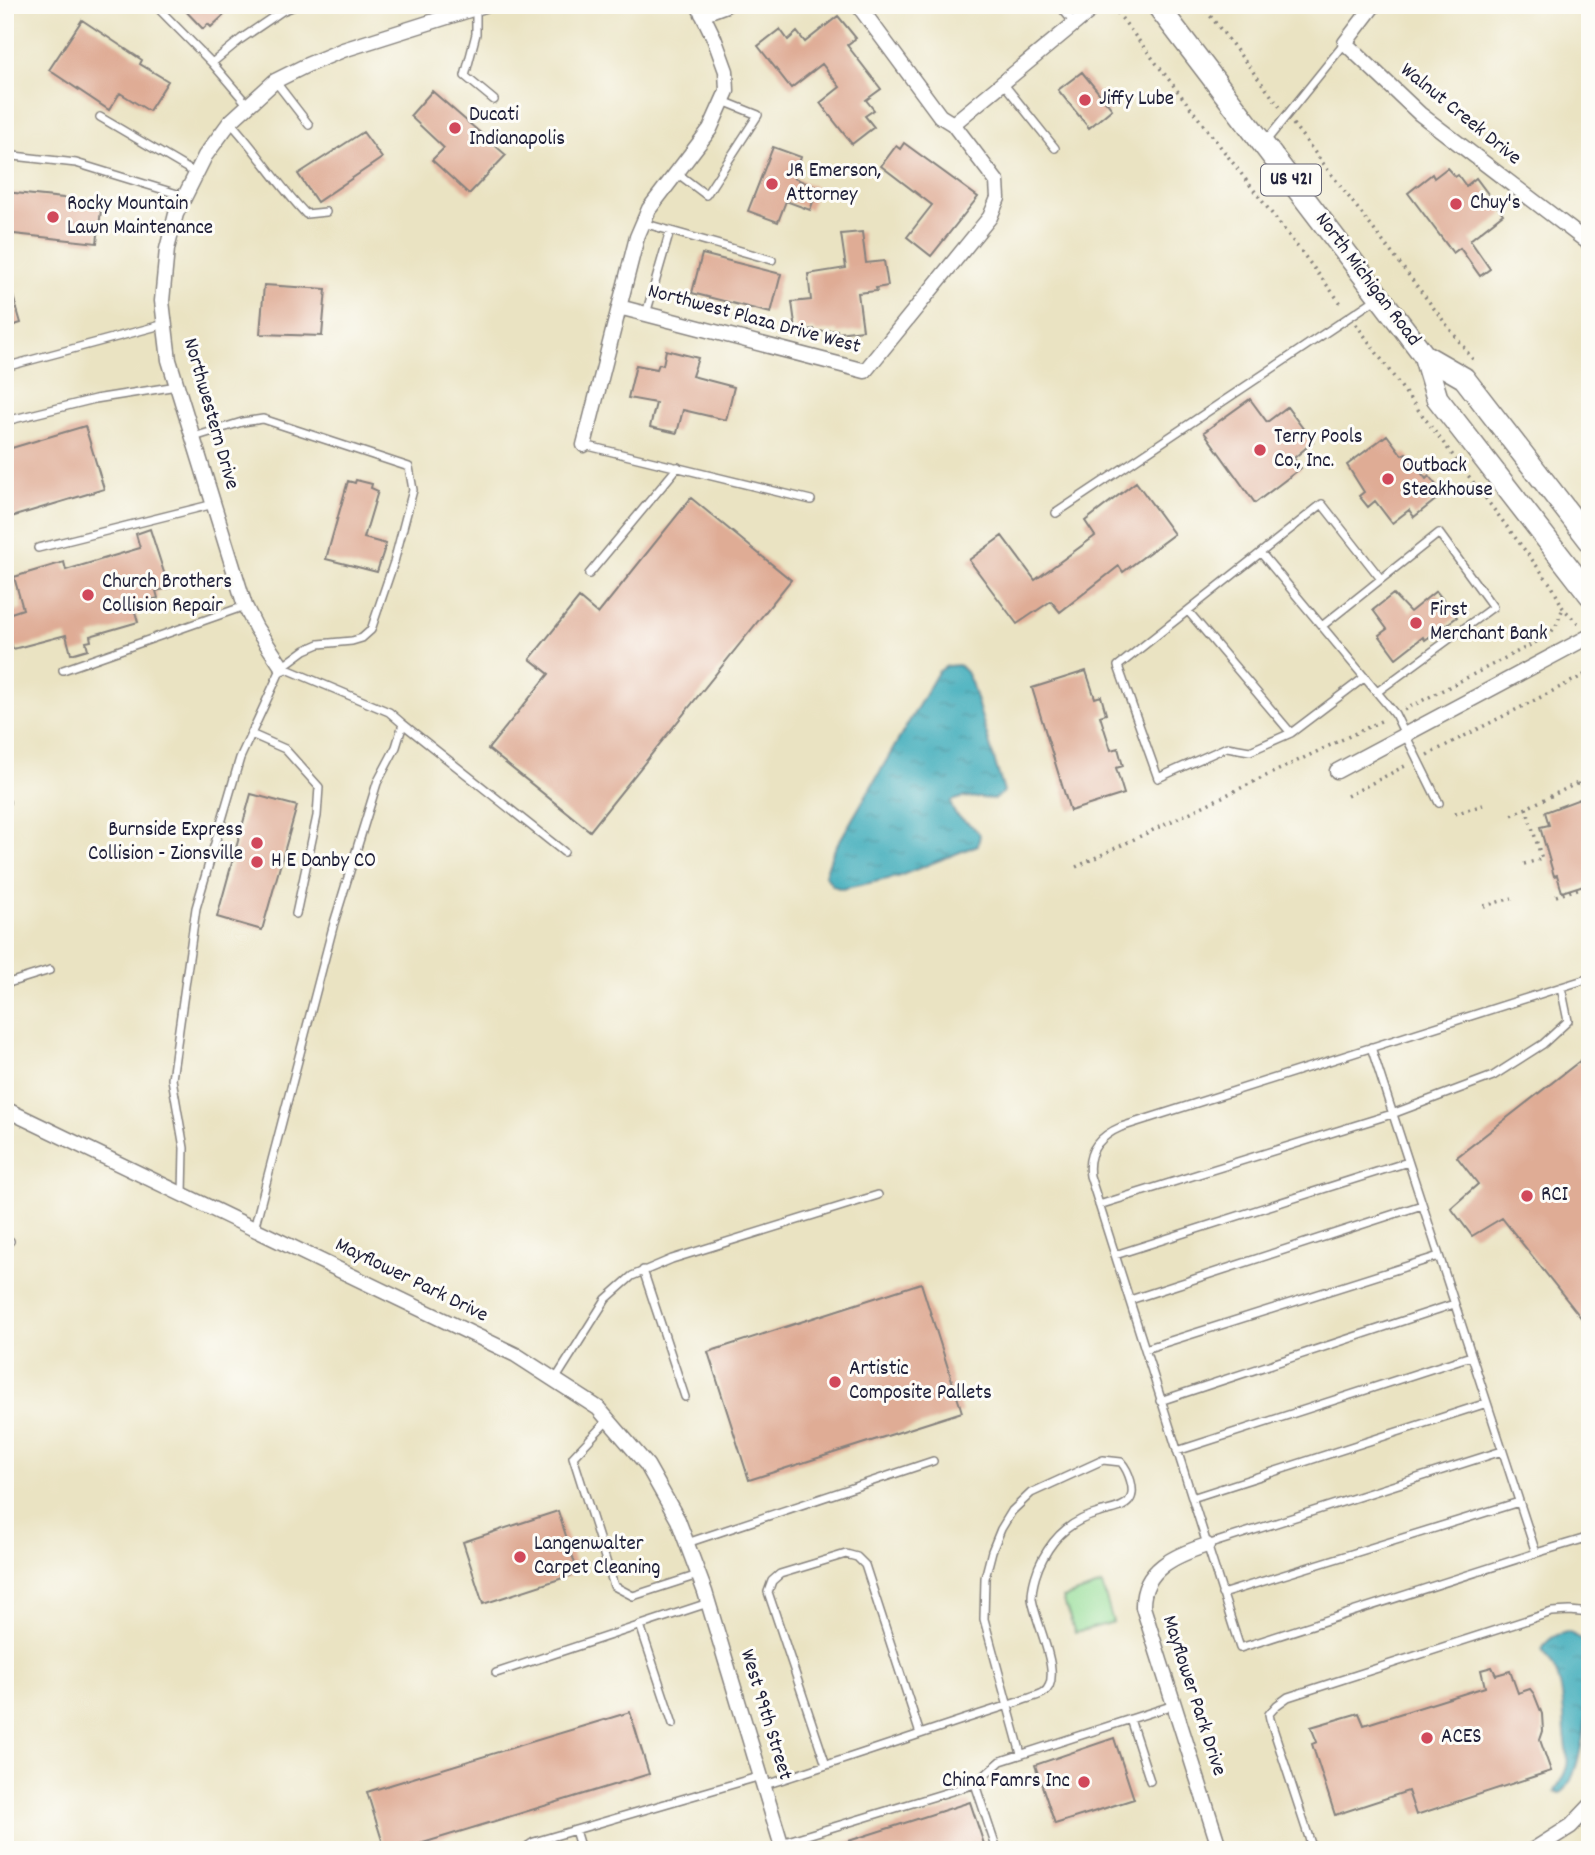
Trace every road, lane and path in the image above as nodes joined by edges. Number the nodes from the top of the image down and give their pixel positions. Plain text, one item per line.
1 (155, 5) edge
2 (296, 5) edge
3 (726, 5) edge
4 (858, 5) edge
5 (1059, 5) edge
6 (1097, 5) edge
7 (1157, 5) edge
8 (1202, 5) edge
9 (1374, 5) edge
10 (480, 7) edge
11 (280, 8) edge
12 (700, 10) edge
13 (1074, 24) junction
14 (1345, 43) junction
15 (212, 63) junction
16 (275, 81) junction
17 (1003, 83) junction
18 (494, 100) dead end
19 (723, 101) junction
20 (247, 104) junction
21 (1286, 115) junction
22 (100, 117) dead end
23 (230, 122) junction
24 (953, 124) junction
25 (309, 125) dead end
26 (1263, 144) junction
27 (1055, 148) dead end
28 (5, 155) edge
29 (677, 172) junction
30 (195, 173) junction
31 (184, 197) junction
32 (326, 212) dead end
33 (643, 223) junction
34 (670, 231) junction
35 (1590, 244) edge
36 (772, 260) dead end
37 (1380, 297) junction
38 (619, 307) junction
39 (646, 314) junction
40 (165, 324) junction
41 (1424, 355) junction
42 (5, 367) edge
43 (1481, 369) dead end
44 (178, 386) junction
45 (10, 420) dead end
46 (194, 437) junction
47 (584, 444) joint
48 (678, 467) junction
49 (811, 500) dead end
50 (214, 504) junction
51 (1056, 513) dead end
52 (1590, 541) edge
53 (38, 548) dead end
54 (1261, 553) junction
55 (590, 574) dead end
56 (1381, 579) junction
57 (1590, 595) edge
58 (245, 606) junction
59 (1563, 608) dead end
60 (1188, 611) junction
61 (1322, 626) junction
62 (1590, 636) edge
63 (282, 667) junction
64 (63, 670) dead end
65 (1590, 672) edge
66 (1365, 677) junction
67 (1377, 692) junction
68 (1395, 714) junction
69 (403, 724) junction
70 (1291, 733) junction
71 (251, 734) junction
72 (1407, 735) junction
73 (1419, 759) junction
74 (1337, 771) dead end
75 (1590, 777) edge
76 (1575, 784) junction
77 (1590, 787) edge
78 (1346, 796) dead end
79 (1439, 803) dead end
80 (1483, 805) dead end
81 (1526, 808) junction
82 (1455, 814) dead end
83 (1512, 815) dead end
84 (564, 852) dead end
85 (1524, 864) dead end
86 (1076, 867) dead end
87 (1590, 885) edge
88 (1556, 896) dead end
89 (1512, 898) dead end
90 (1484, 906) dead end
91 (296, 914) dead end
92 (50, 970) dead end
93 (1590, 978) edge
94 (5, 984) edge
95 (1561, 987) junction
96 (1371, 1047) junction
97 (5, 1109) edge
98 (1392, 1114) junction
99 (1408, 1162) junction
100 (183, 1194) junction
101 (878, 1195) dead end
102 (1099, 1205) junction
103 (1422, 1205) junction
104 (254, 1229) junction
105 (1115, 1255) junction
106 (1438, 1256) junction
107 (643, 1270) junction
108 (1129, 1300) junction
109 (1454, 1304) junction
110 (1145, 1349) junction
111 (1471, 1356) junction
112 (555, 1380) junction
113 (685, 1397) dead end
114 (1160, 1401) junction
115 (1487, 1403) junction
116 (608, 1420) junction
117 (1177, 1451) junction
118 (1502, 1451) junction
119 (933, 1461) dead end
120 (1192, 1499) junction
121 (1519, 1502) junction
122 (1590, 1536) edge
123 (686, 1543) junction
124 (1207, 1545) junction
125 (1536, 1553) junction
126 (698, 1575) junction
127 (1222, 1594) junction
128 (706, 1598) junction
129 (1590, 1613) edge
130 (640, 1625) junction
131 (496, 1673) dead end
132 (1009, 1704) junction
133 (1174, 1705) junction
134 (1130, 1719) junction
135 (673, 1724) dead end
136 (920, 1734) junction
137 (1021, 1754) junction
138 (826, 1765) junction
139 (764, 1780) junction
140 (1150, 1781) dead end
141 (975, 1784) junction
142 (1590, 1806) edge
143 (575, 1830) junction
144 (782, 1846) edge
145 (522, 1850) edge
146 (581, 1850) edge
147 (997, 1850) edge
148 (1220, 1850) edge
149 (1313, 1850) edge
150 (1360, 1850) edge
151 (1366, 1850) edge
152 (1532, 1850) edge

1 - 15 lane
2 - 11 lane
3 - 12 street
4 - 24 street
5 - 13 lane
6 - 13 street
7 - 26 main road, North Michigan Road / US 421
8 - 21 path
9 - 14 street
10 - 16 street, Northwestern Drive
10 - 18 lane
11 - 15 lane
12 - 19 street, Northwest Plaza Drive West
13 - 17 street
14 - 21 lane
14 - 35 street, Walnut Creek Drive
15 - 20 lane
16 - 20 street, Northwestern Drive
16 - 25 lane
17 - 24 street
17 - 27 lane
19 - 29 street, Northwest Plaza Drive West
19 - 29 lane
20 - 23 street, Northwestern Drive
21 - 26 lane
21 - 43 path
22 - 30 lane
23 - 30 street, Northwestern Drive
23 - 32 lane
24 - 39 street, Northwest Plaza Drive West
26 - 37 main road, North Michigan Road / US 421
28 - 31 lane
29 - 33 street, Northwest Plaza Drive West
30 - 31 street, Northwestern Drive
31 - 40 street, Northwestern Drive
33 - 34 lane
33 - 38 street, Northwest Plaza Drive West
34 - 36 lane
34 - 39 lane
37 - 41 main road, North Michigan Road / US 421
37 - 51 lane
38 - 39 street, Northwest Plaza Drive West
38 - 47 street, Northwest Plaza Drive West
40 - 42 lane
40 - 44 street, Northwestern Drive
41 - 52 main road, North Michigan Road / US 421
41 - 57 main road, North Michigan Road / US 421
44 - 45 lane
44 - 46 street, Northwestern Drive
46 - 50 street, Northwestern Drive
46 - 63 lane
47 - 48 lane
48 - 49 lane
48 - 55 lane
50 - 53 lane
50 - 58 street, Northwestern Drive
54 - 56 lane
54 - 60 lane
54 - 61 lane
56 - 61 lane
56 - 67 lane
58 - 63 street, Northwestern Drive
58 - 64 lane
59 - 68 path
60 - 70 lane
60 - 70 lane
61 - 66 lane
62 - 72 street
63 - 69 lane
63 - 71 lane
65 - 73 path
66 - 67 lane
66 - 70 lane
67 - 68 lane
68 - 72 lane
68 - 86 path
69 - 84 lane
69 - 104 lane
71 - 91 lane
71 - 100 lane
72 - 73 lane
72 - 74 street
73 - 78 path
73 - 79 lane
75 - 76 path
76 - 77 path
76 - 81 path
80 - 82 path
81 - 83 path
81 - 85 path
87 - 88 path
89 - 90 path
92 - 94 lane
93 - 95 lane
95 - 96 lane
95 - 98 lane
96 - 98 lane
96 - 102 lane
97 - 100 street, Mayflower Park Drive
98 - 99 lane
98 - 102 lane
99 - 103 lane
99 - 105 lane
100 - 104 street, Mayflower Park Drive
101 - 107 lane
102 - 105 lane
103 - 106 lane
103 - 108 lane
104 - 112 street, Mayflower Park Drive
105 - 108 lane
106 - 109 lane
106 - 110 lane
107 - 112 lane
107 - 113 lane
108 - 110 lane
109 - 111 lane
109 - 114 lane
110 - 114 lane
111 - 115 lane
111 - 117 lane
112 - 116 street, Mayflower Park Drive
114 - 117 lane
115 - 118 lane
115 - 120 lane
116 - 123 street, Mayflower Park Drive
116 - 126 lane
117 - 120 lane
118 - 121 lane
118 - 124 lane
119 - 123 lane
120 - 124 lane
121 - 125 lane
121 - 127 lane
122 - 125 lane
123 - 126 street, Mayflower Park Drive
124 - 127 lane
124 - 133 street, Mayflower Park Drive
125 - 127 lane
126 - 128 street, Mayflower Park Drive
128 - 130 lane
128 - 139 street, West 99th Street
129 - 149 lane
130 - 131 lane
130 - 135 lane
132 - 132 lane
132 - 136 lane
132 - 137 lane
133 - 134 lane
133 - 148 street, Mayflower Park Drive
134 - 137 lane
134 - 140 lane
136 - 138 lane
136 - 138 lane
137 - 141 lane
138 - 139 lane
139 - 143 lane
139 - 144 street, West 99th Street
141 - 144 lane
141 - 147 lane
142 - 152 street
143 - 145 lane
143 - 146 lane
150 - 151 lane

